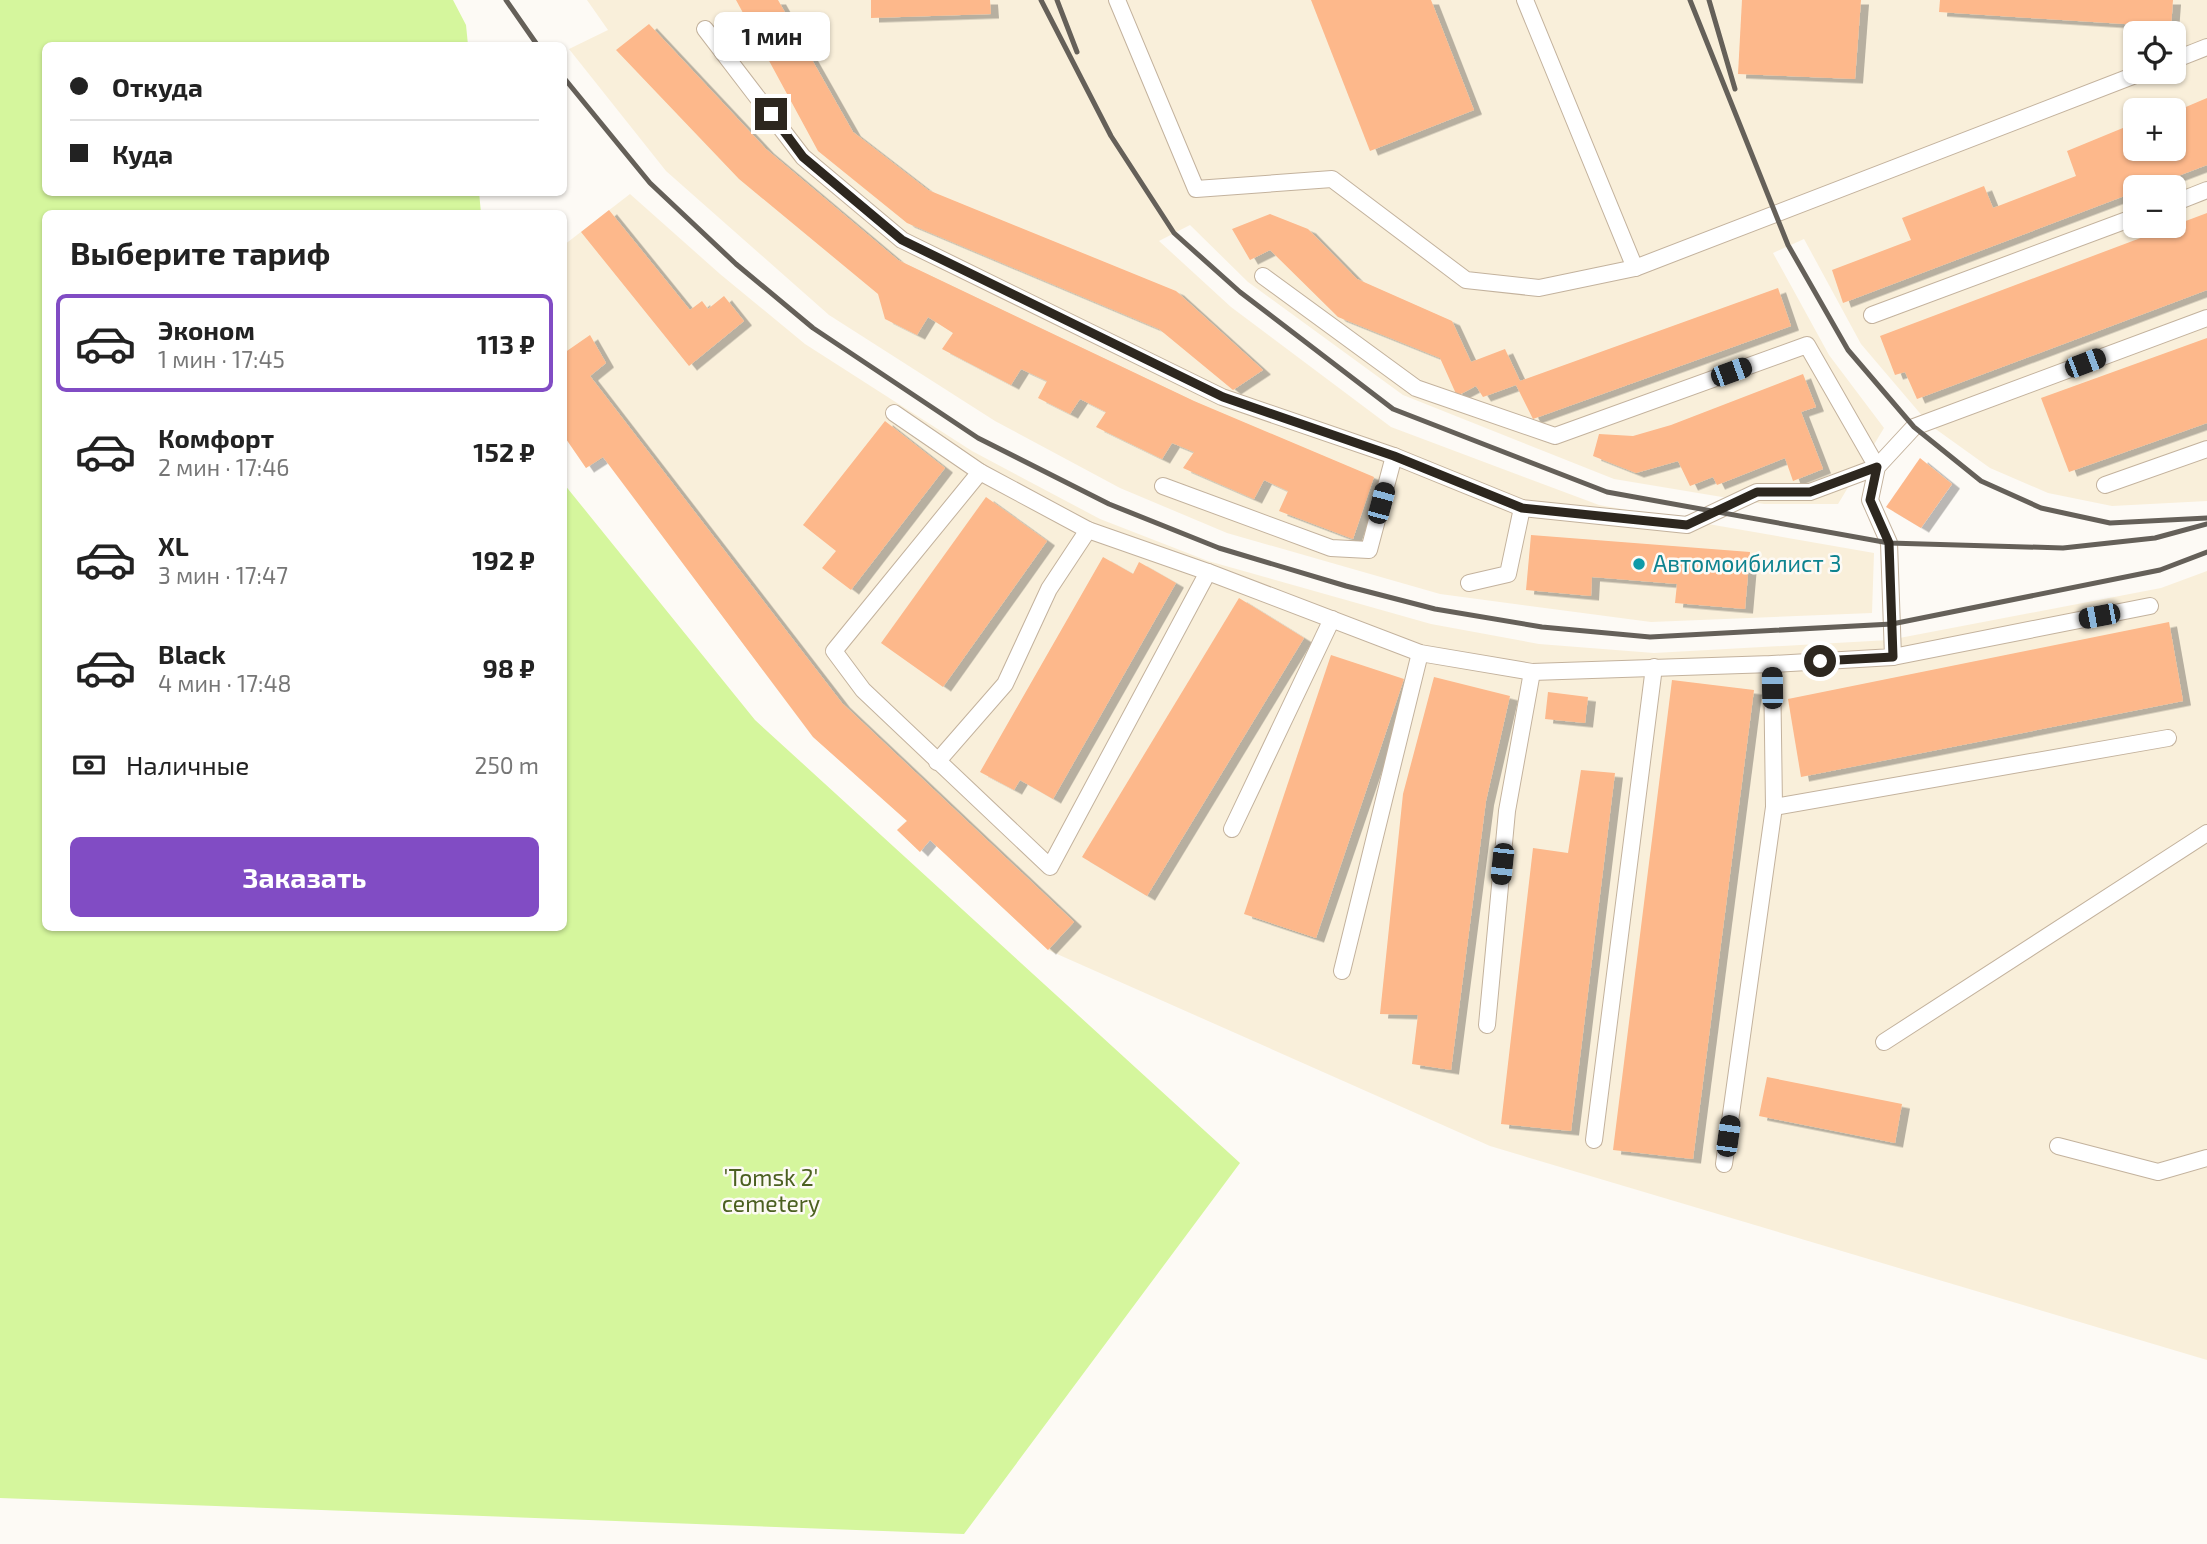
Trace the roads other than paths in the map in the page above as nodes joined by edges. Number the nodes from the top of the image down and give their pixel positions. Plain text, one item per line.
1 (1117, 0) edge
2 (1525, 0) edge
3 (705, 29) dead end
4 (2207, 47) edge
5 (2186, 55) edge
6 (2123, 80) edge
7 (2207, 190) edge
8 (2186, 198) edge
9 (2123, 221) edge
10 (1635, 268) junction
11 (1263, 276) dead end
12 (1872, 315) dead end
13 (2207, 317) edge
14 (894, 413) dead end
15 (2207, 449) edge
16 (1394, 456) junction
17 (1877, 467) junction
18 (980, 472) junction
19 (2105, 485) dead end
20 (1163, 486) dead end
21 (1522, 508) junction
22 (1088, 530) junction
23 (1208, 572) junction
24 (1469, 583) dead end
25 (2150, 606) dead end
26 (1332, 619) junction
27 (1420, 653) junction
28 (1893, 657) junction
29 (1772, 664) junction
30 (1654, 667) junction
31 (1532, 672) junction
32 (2168, 737) dead end
33 (937, 762) junction
34 (1774, 807) junction
35 (1232, 829) dead end
36 (2207, 833) edge
37 (1342, 971) dead end
38 (1487, 1025) dead end
39 (1884, 1042) dead end
40 (1594, 1140) dead end
41 (2057, 1146) dead end
42 (2207, 1158) edge
43 (1724, 1164) dead end

1 - 10 lane
2 - 10 lane
3 - 16 lane
4 - 5 lane
6 - 10 lane
7 - 8 lane
9 - 12 lane
11 - 17 lane
13 - 17 lane
14 - 18 lane
15 - 19 lane
16 - 20 lane
16 - 21 lane
17 - 21 lane
17 - 28 lane
18 - 22 lane
18 - 33 lane
21 - 24 lane
22 - 23 lane
22 - 33 lane
23 - 26 lane
23 - 33 lane
25 - 28 lane
26 - 27 lane
26 - 35 lane
27 - 31 lane
27 - 37 lane
28 - 29 lane
29 - 30 lane
29 - 34 lane
30 - 31 lane
30 - 40 lane
31 - 38 lane
32 - 34 lane
34 - 43 lane
36 - 39 lane
41 - 42 lane

